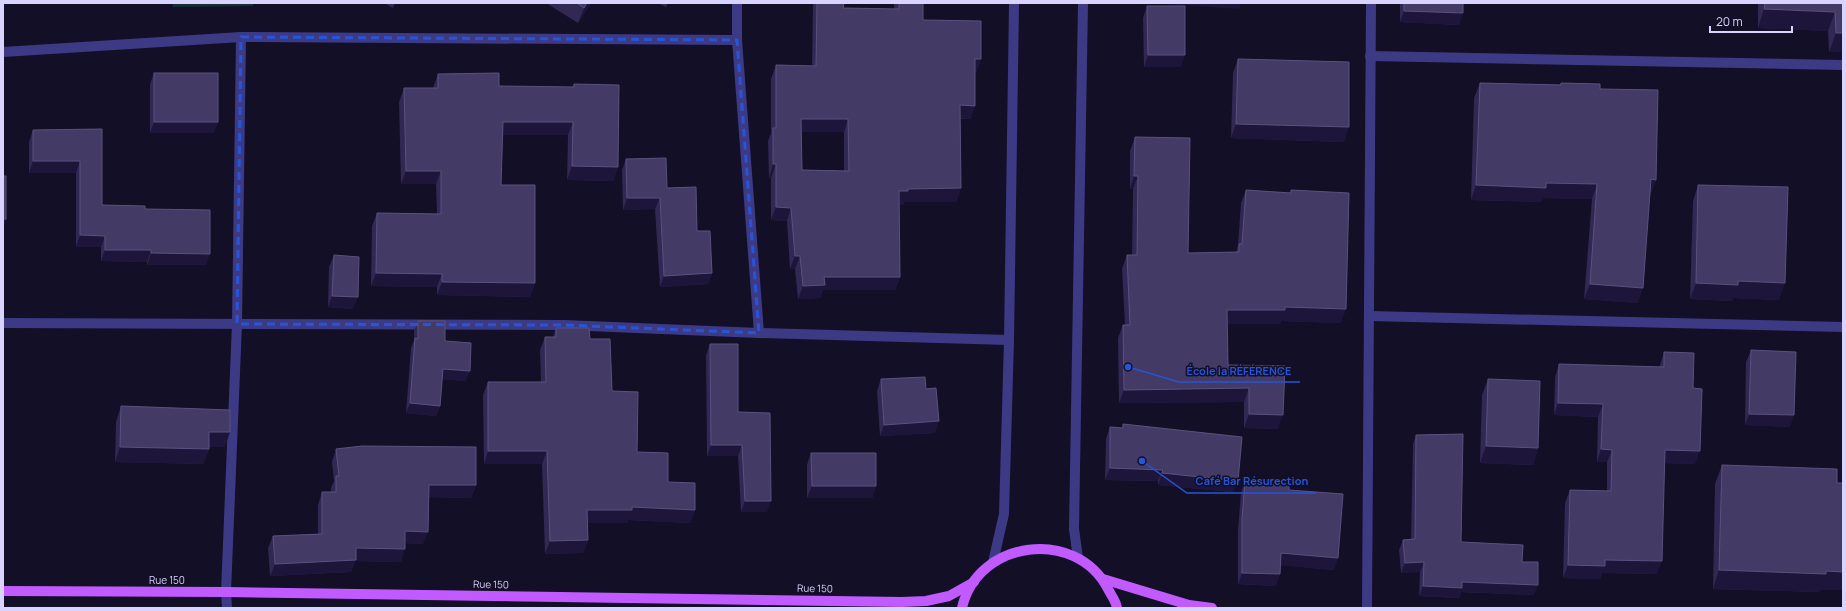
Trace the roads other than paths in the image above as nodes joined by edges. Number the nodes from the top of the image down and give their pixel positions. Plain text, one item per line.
1 (737, 3) edge
2 (1014, 3) edge
3 (1083, 3) edge
4 (1371, 3) edge
5 (241, 37) junction
6 (737, 40) junction
7 (3, 52) edge
8 (1370, 56) junction
9 (1843, 65) edge
10 (1369, 316) junction
11 (3, 323) edge
12 (237, 324) junction
13 (1843, 327) edge
14 (759, 333) junction
15 (1009, 340) junction
16 (1078, 558) junction
17 (993, 562) junction
18 (1103, 579) junction
19 (974, 582) junction
20 (3, 591) edge
21 (226, 592) junction
22 (227, 608) edge
23 (962, 608) edge
24 (1117, 608) edge
25 (1212, 608) edge
26 (1367, 608) edge

1 - 6 street
2 - 15 street
3 - 16 street
4 - 8 street
5 - 6 street
5 - 7 street
5 - 12 street
6 - 14 street
8 - 9 street
8 - 10 street
10 - 13 street
10 - 26 street
11 - 12 street
12 - 14 street
12 - 21 street
14 - 15 street
15 - 17 street
16 - 17 main road
16 - 18 main road
17 - 19 main road
18 - 24 main road
18 - 25 main road
19 - 21 main road, Rue 150
19 - 23 main road
20 - 21 main road, Rue 150
21 - 22 street

